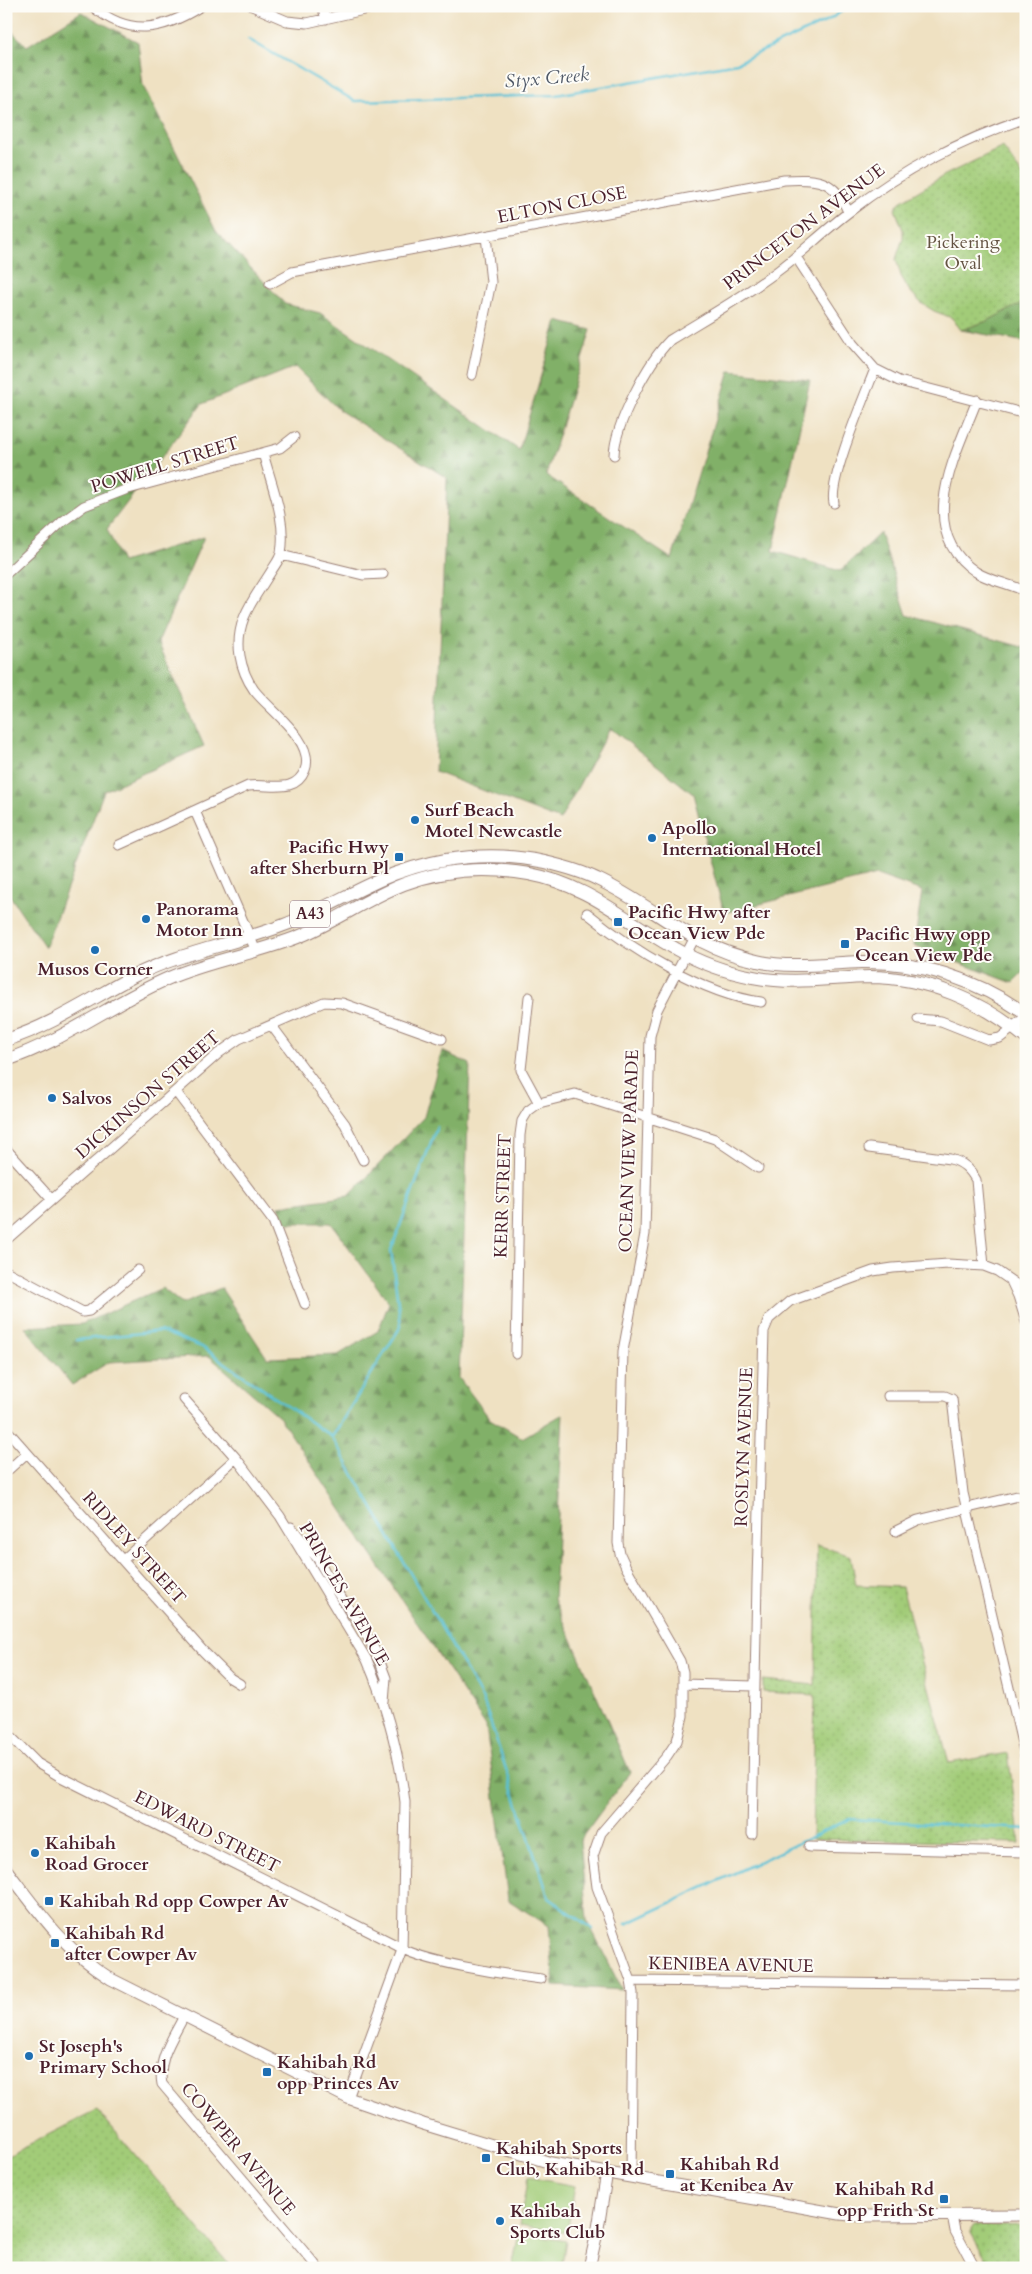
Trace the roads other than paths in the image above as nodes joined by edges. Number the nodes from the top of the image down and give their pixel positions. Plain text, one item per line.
1 (92, 6) edge
2 (201, 6) edge
3 (252, 6) edge
4 (322, 6) edge
5 (381, 6) edge
6 (326, 19) junction
7 (1026, 118) edge
8 (848, 212) junction
9 (486, 236) junction
10 (796, 257) junction
11 (270, 284) dead end
12 (874, 368) junction
13 (472, 376) dead end
14 (976, 400) junction
15 (1026, 414) edge
16 (294, 437) dead end
17 (263, 453) junction
18 (614, 456) dead end
19 (834, 503) dead end
20 (281, 555) junction
21 (6, 574) edge
22 (384, 574) dead end
23 (1026, 592) edge
24 (195, 811) junction
25 (119, 845) dead end
26 (587, 913) dead end
27 (250, 936) junction
28 (694, 939) junction
29 (256, 951) junction
30 (686, 954) junction
31 (677, 972) junction
32 (529, 997) dead end
33 (761, 1002) dead end
34 (1026, 1014) edge
35 (1026, 1018) edge
36 (918, 1020) dead end
37 (272, 1026) junction
38 (1014, 1027) junction
39 (1026, 1038) edge
40 (442, 1039) dead end
41 (6, 1040) edge
42 (6, 1060) edge
43 (176, 1092) junction
44 (539, 1103) junction
45 (648, 1117) junction
46 (869, 1148) dead end
47 (6, 1149) edge
48 (363, 1160) dead end
49 (758, 1168) dead end
50 (52, 1200) junction
51 (6, 1240) edge
52 (984, 1266) junction
53 (6, 1270) edge
54 (138, 1270) dead end
55 (1010, 1279) junction
56 (1026, 1291) edge
57 (305, 1304) dead end
58 (1026, 1322) edge
59 (516, 1354) dead end
60 (888, 1396) dead end
61 (184, 1399) dead end
62 (6, 1430) edge
63 (27, 1453) junction
64 (236, 1458) junction
65 (6, 1472) edge
66 (1026, 1494) edge
67 (966, 1508) junction
68 (896, 1531) dead end
69 (123, 1560) junction
70 (240, 1684) dead end
71 (684, 1684) junction
72 (754, 1686) junction
73 (6, 1732) edge
74 (1024, 1749) edge
75 (1026, 1760) edge
76 (752, 1834) dead end
77 (809, 1847) dead end
78 (1026, 1852) edge
79 (6, 1868) edge
80 (402, 1950) junction
81 (541, 1979) dead end
82 (631, 1981) junction
83 (1026, 1985) edge
84 (184, 2016) junction
85 (348, 2098) junction
86 (607, 2172) junction
87 (631, 2177) junction
88 (952, 2215) junction
89 (1026, 2215) edge
90 (973, 2267) edge
91 (318, 2268) edge
92 (589, 2268) edge

1 - 2 street
3 - 6 street
4 - 6 street
5 - 6 street
7 - 8 street, PRINCETON AVENUE
8 - 9 street, ELTON CLOSE
8 - 10 street, PRINCETON AVENUE
9 - 11 street, ELTON CLOSE
9 - 13 street
10 - 12 street
10 - 18 street, PRINCETON AVENUE
12 - 14 street
12 - 19 street
14 - 15 street
14 - 23 street
16 - 17 street, POWELL STREET
17 - 20 street
17 - 21 street, POWELL STREET
20 - 22 street
20 - 24 street
24 - 25 street
24 - 27 street
26 - 31 street
27 - 28 highway, A43
27 - 29 street
27 - 41 highway, A43
28 - 30 street, OCEAN VIEW PARADE
28 - 34 highway, A43
29 - 30 highway, A43
29 - 42 highway, A43
30 - 31 street, OCEAN VIEW PARADE
30 - 38 highway, A43
31 - 33 street
31 - 45 street, OCEAN VIEW PARADE
32 - 44 street
35 - 38 main road
36 - 38 street
37 - 40 street, DICKINSON STREET
37 - 43 street, DICKINSON STREET
37 - 48 street
38 - 39 highway, A43
43 - 50 street, DICKINSON STREET
43 - 57 street
44 - 45 street
44 - 59 street, KERR STREET
45 - 49 street
45 - 71 street, OCEAN VIEW PARADE
46 - 52 street
47 - 50 street
50 - 51 street, DICKINSON STREET
52 - 55 street, ROSLYN AVENUE
52 - 72 street, ROSLYN AVENUE
53 - 54 street
55 - 56 street, ROSLYN AVENUE
55 - 58 street
60 - 67 street
61 - 64 street, PRINCES AVENUE
62 - 63 street, RIDLEY STREET
63 - 65 street
63 - 69 street, RIDLEY STREET
64 - 69 street
64 - 80 street, PRINCES AVENUE
66 - 67 street
67 - 68 street
67 - 74 street
69 - 70 street, RIDLEY STREET
71 - 72 street
71 - 82 street, OCEAN VIEW PARADE
72 - 76 street, ROSLYN AVENUE
73 - 80 street, EDWARD STREET
74 - 75 street
77 - 78 street
79 - 84 main road
80 - 81 street, EDWARD STREET
80 - 85 street, PRINCES AVENUE
82 - 83 street, KENIBEA AVENUE
82 - 87 street, KENIBEA AVENUE
84 - 85 main road
84 - 91 street, COWPER AVENUE
85 - 86 main road
86 - 87 main road
86 - 92 main road
87 - 88 main road
88 - 89 main road
88 - 90 street

